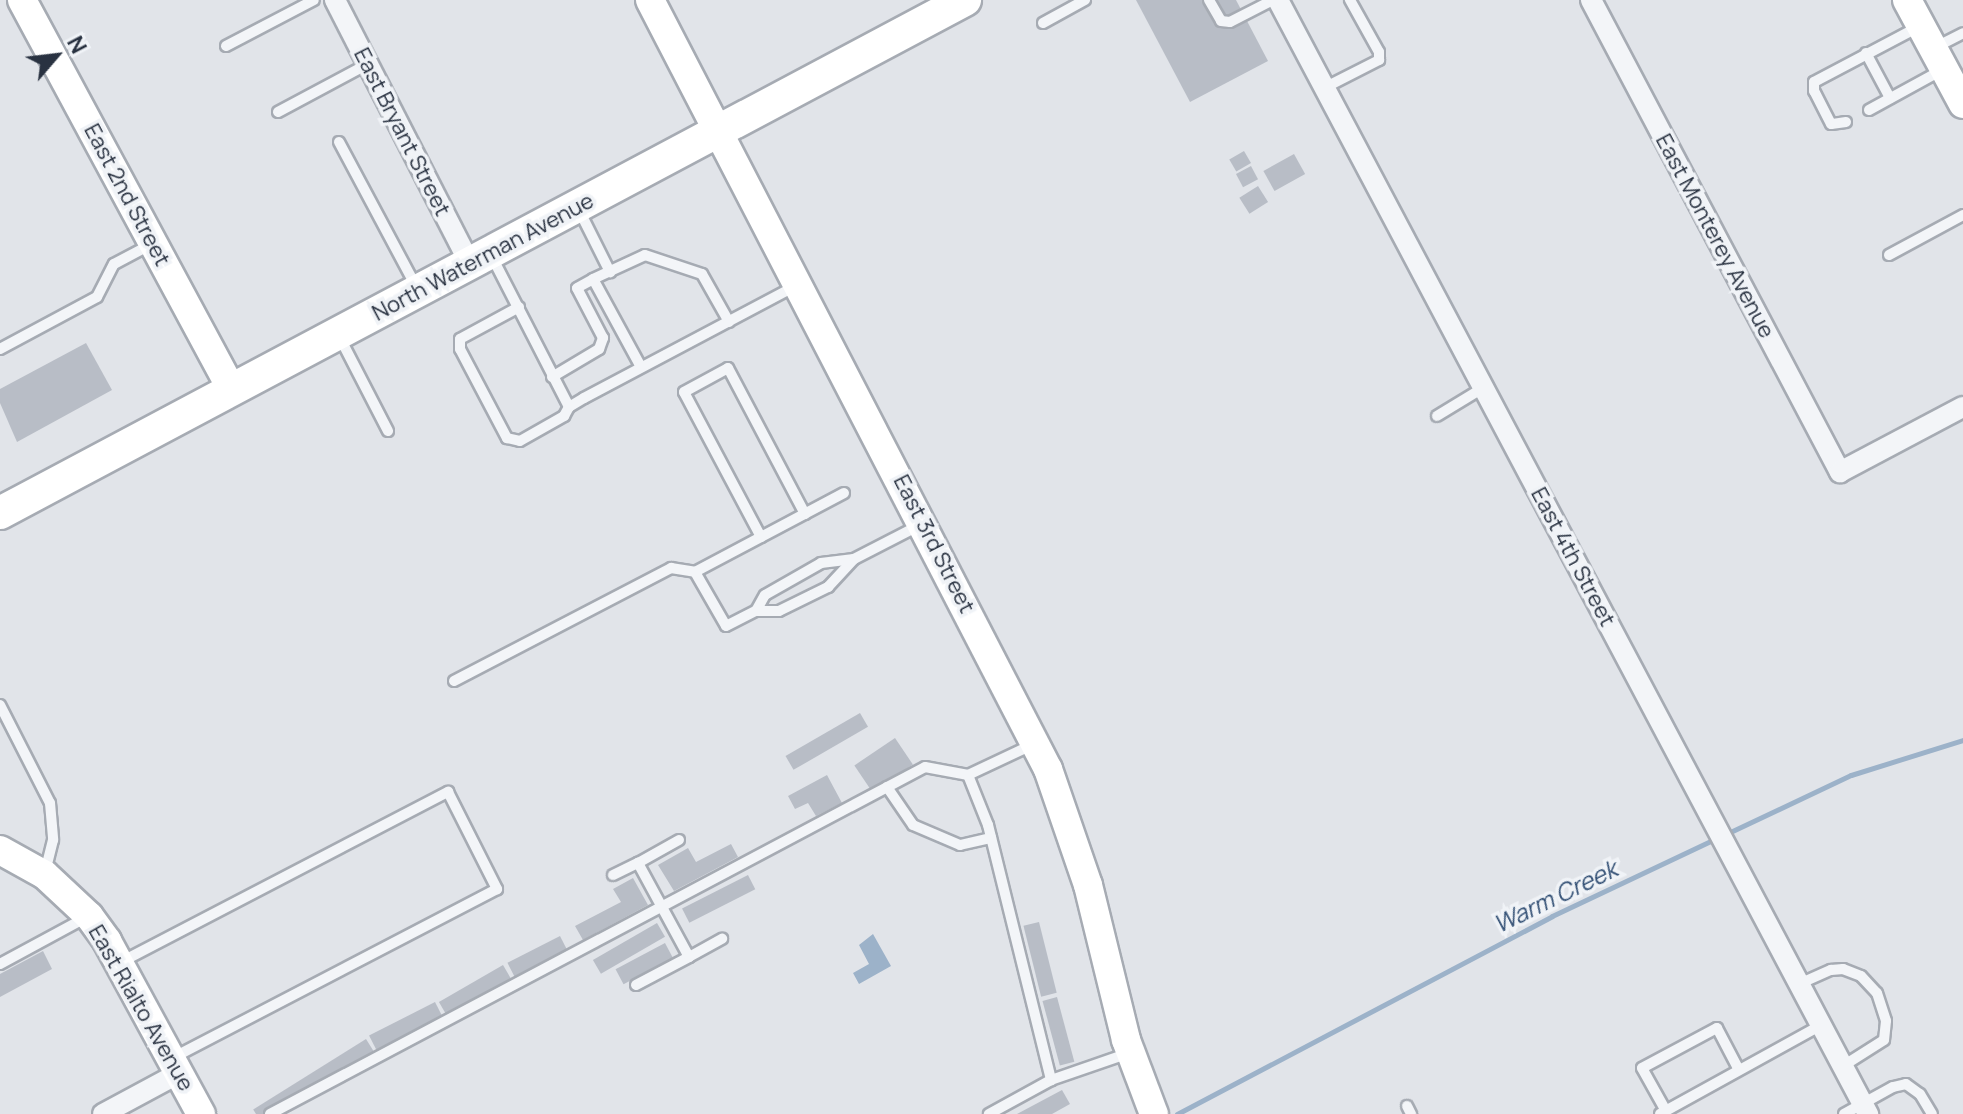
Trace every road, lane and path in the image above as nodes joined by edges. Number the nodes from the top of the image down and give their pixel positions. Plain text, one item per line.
1 (22, 0) edge
2 (314, 0) edge
3 (335, 0) edge
4 (650, 0) edge
5 (965, 0) edge
6 (1085, 0) edge
7 (1209, 0) edge
8 (1276, 0) edge
9 (1350, 0) edge
10 (1591, 0) edge
11 (1907, 0) edge
12 (1043, 23) dead end
13 (1963, 33) edge
14 (226, 46) dead end
15 (1933, 47) junction
16 (1866, 53) junction
17 (368, 64) junction
18 (1324, 88) junction
19 (1890, 98) junction
20 (1963, 104) edge
21 (1869, 110) dead end
22 (278, 112) dead end
23 (1846, 122) dead end
24 (720, 132) junction
25 (339, 142) dead end
26 (578, 207) junction
27 (1963, 215) edge
28 (153, 244) junction
29 (1889, 255) dead end
30 (480, 259) junction
31 (610, 272) junction
32 (593, 279) junction
33 (800, 284) junction
34 (419, 291) junction
35 (519, 307) junction
36 (729, 322) junction
37 (338, 334) junction
38 (0, 349) edge
39 (641, 367) junction
40 (552, 377) junction
41 (1483, 388) junction
42 (232, 390) junction
43 (569, 407) junction
44 (1963, 407) edge
45 (1437, 416) dead end
46 (388, 431) dead end
47 (844, 493) dead end
48 (0, 513) edge
49 (805, 514) junction
50 (924, 524) junction
51 (761, 537) junction
52 (854, 559) junction
53 (695, 572) junction
54 (756, 611) junction
55 (454, 681) dead end
56 (0, 705) edge
57 (1036, 743) junction
58 (968, 775) junction
59 (887, 787) junction
60 (991, 838) junction
61 (679, 840) dead end
62 (0, 850) edge
63 (638, 863) junction
64 (45, 875) junction
65 (613, 875) dead end
66 (662, 906) junction
67 (89, 916) junction
68 (722, 939) dead end
69 (689, 957) junction
70 (120, 963) junction
71 (0, 964) edge
72 (1799, 984) junction
73 (636, 985) dead end
74 (1821, 1025) junction
75 (1131, 1053) junction
76 (174, 1066) junction
77 (1843, 1066) junction
78 (1739, 1070) junction
79 (1051, 1080) junction
80 (1151, 1106) edge
81 (1866, 1109) edge
82 (1663, 1112) edge
83 (103, 1114) edge
84 (201, 1114) edge
85 (270, 1114) edge
86 (989, 1114) edge
87 (1844, 1114) edge
88 (1932, 1114) edge

1 - 28 main road, East 2nd Street
2 - 14 lane
3 - 17 street, East Bryant Street
4 - 24 main road, East 3rd Street
5 - 24 main road, North Waterman Avenue
6 - 12 lane
7 - 8 lane
8 - 18 street, East 4th Street
9 - 18 lane
10 - 44 street, East Monterey Avenue
11 - 15 main road
13 - 15 lane
15 - 16 lane
15 - 19 lane
15 - 20 main road
16 - 19 lane
16 - 23 lane
17 - 22 lane
17 - 30 street, East Bryant Street
18 - 41 street, East 4th Street
19 - 21 lane
24 - 26 main road, North Waterman Avenue
24 - 33 main road, East 3rd Street
25 - 34 lane
26 - 30 main road, North Waterman Avenue
26 - 31 lane
27 - 29 lane
28 - 38 lane
28 - 42 main road, East 2nd Street
30 - 34 main road, North Waterman Avenue
30 - 35 lane
31 - 32 lane
31 - 36 lane
32 - 39 lane
32 - 40 lane
33 - 36 lane
33 - 50 main road, East 3rd Street
34 - 37 main road, North Waterman Avenue
35 - 40 lane
35 - 43 lane
36 - 39 lane
37 - 42 main road, North Waterman Avenue
37 - 46 lane
39 - 43 lane
40 - 43 lane
41 - 45 lane
41 - 72 street, East 4th Street
42 - 48 main road, North Waterman Avenue
47 - 49 lane
49 - 51 lane
49 - 51 lane
50 - 52 lane
50 - 57 main road, East 3rd Street
51 - 53 lane
52 - 54 lane
52 - 54 lane
53 - 54 lane
53 - 55 lane
56 - 64 lane
57 - 58 lane
57 - 75 main road, East 3rd Street
58 - 59 lane
58 - 60 lane
59 - 60 lane
59 - 66 lane
60 - 79 lane
61 - 63 lane
62 - 64 main road, East Rialto Avenue
63 - 65 lane
63 - 66 lane
64 - 67 main road, East Rialto Avenue
66 - 69 lane
66 - 85 lane
67 - 70 main road, East Rialto Avenue
67 - 71 lane
68 - 69 lane
69 - 73 lane
70 - 76 main road, East Rialto Avenue
70 - 76 lane
72 - 74 street, East 4th Street
72 - 77 lane
74 - 77 street, East 4th Street
74 - 78 lane
75 - 79 lane
75 - 80 main road, East 3rd Street
76 - 83 street
76 - 84 main road, East Rialto Avenue
77 - 81 street, East 4th Street
78 - 82 lane
78 - 82 lane
79 - 86 lane
81 - 87 lane
81 - 88 lane

